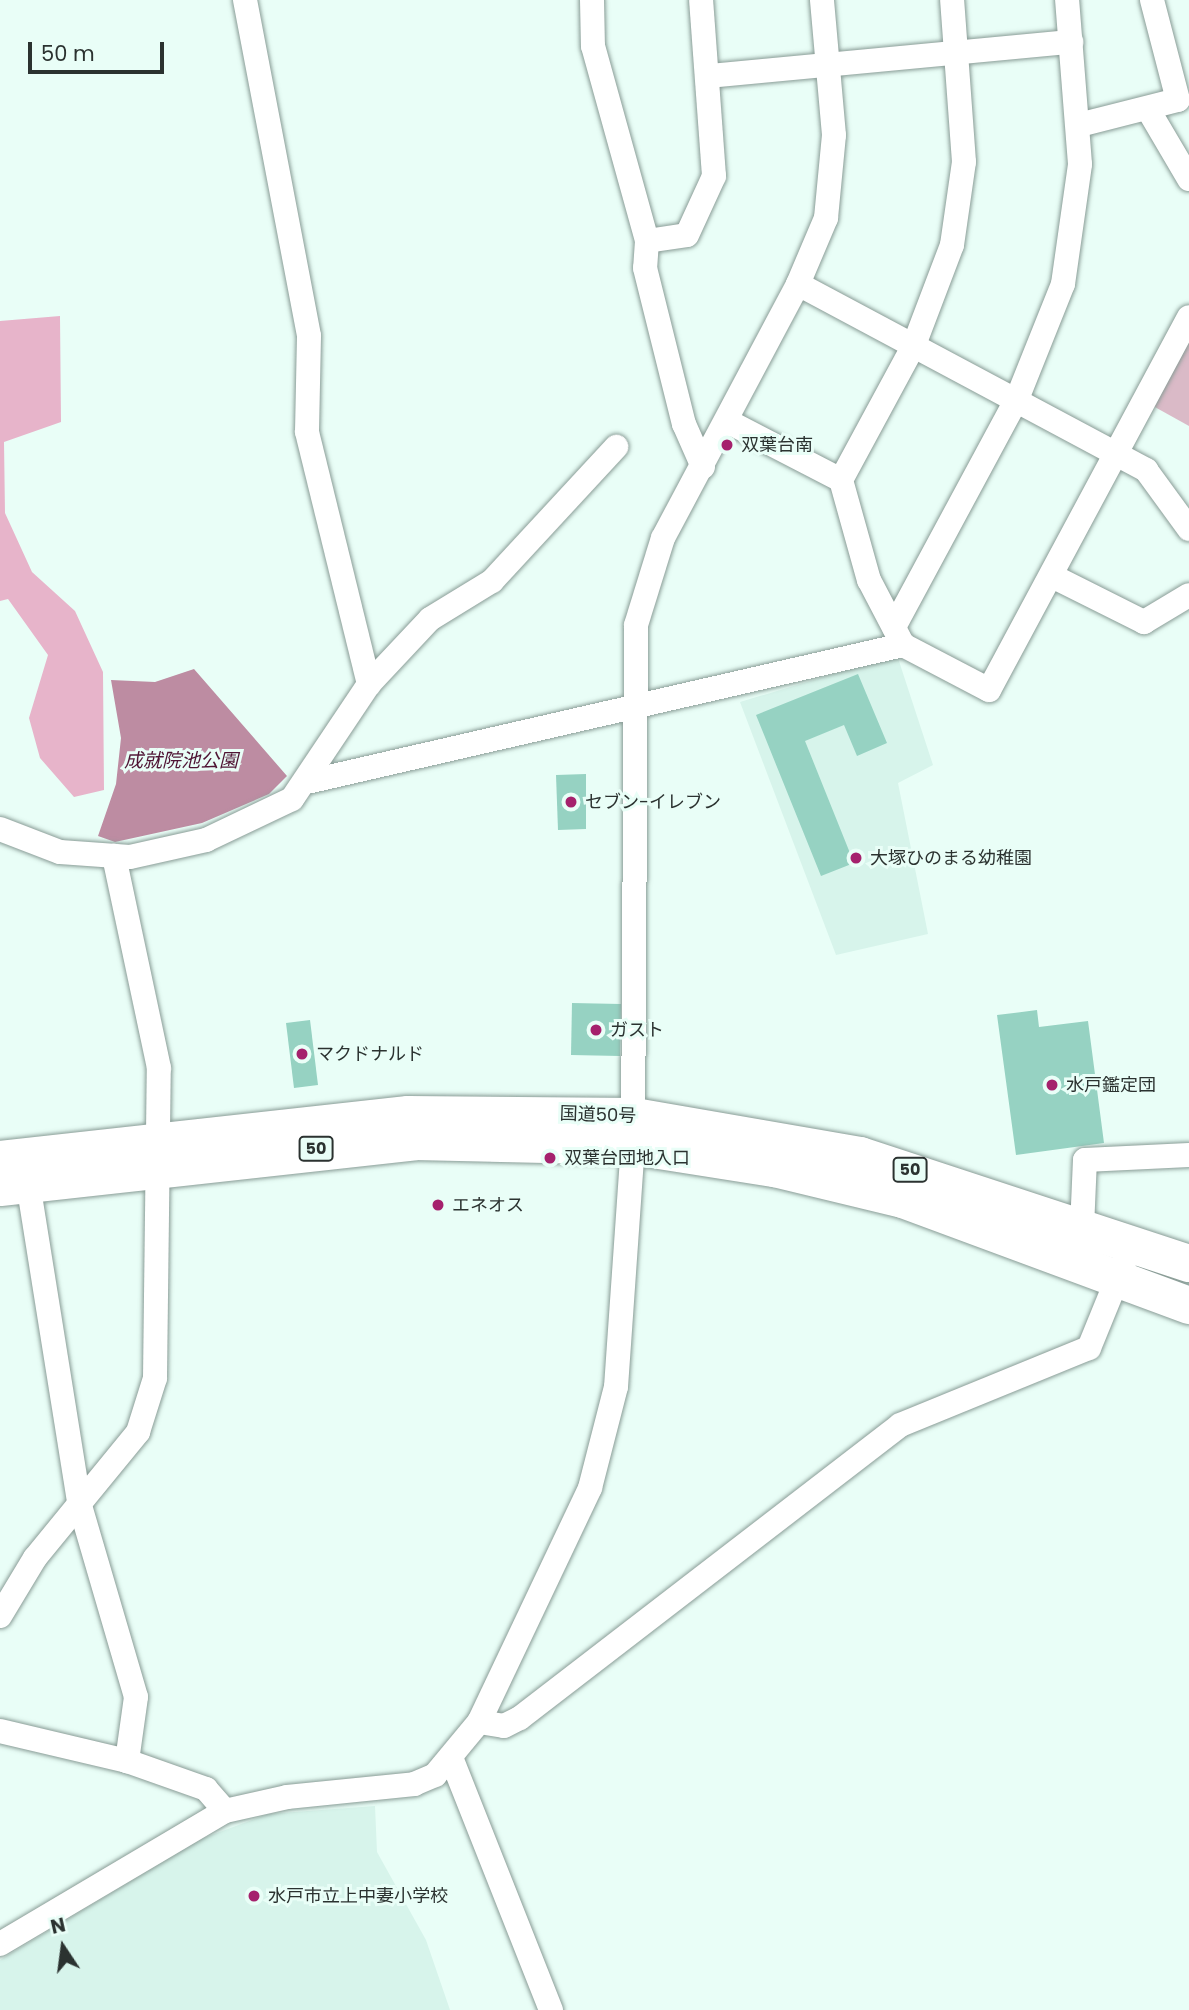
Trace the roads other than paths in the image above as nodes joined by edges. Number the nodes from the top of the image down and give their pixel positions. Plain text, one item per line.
1 (245, 0) edge
2 (592, 0) edge
3 (701, 0) edge
4 (822, 0) edge
5 (952, 0) edge
6 (1067, 0) edge
7 (1152, 0) edge
8 (1071, 42) junction
9 (957, 52) junction
10 (828, 65) junction
11 (709, 76) junction
12 (1149, 111) junction
13 (1079, 125) junction
14 (1189, 178) edge
15 (647, 241) junction
16 (798, 284) junction
17 (1189, 317) edge
18 (914, 345) junction
19 (1017, 399) junction
20 (727, 421) junction
21 (616, 447) dead end
22 (1117, 454) junction
23 (702, 467) junction
24 (841, 481) junction
25 (1189, 529) edge
26 (1052, 576) junction
27 (1189, 595) edge
28 (898, 636) junction
29 (369, 684) junction
30 (636, 706) junction
31 (307, 782) junction
32 (0, 829) edge
33 (114, 856) junction
34 (634, 1131) junction
35 (158, 1153) junction
36 (1189, 1156) edge
37 (0, 1159) edge
38 (14, 1185) edge
39 (1082, 1228) junction
40 (1124, 1260) junction
41 (1185, 1261) edge
42 (1182, 1301) edge
43 (79, 1502) junction
44 (0, 1616) edge
45 (479, 1722) junction
46 (0, 1731) edge
47 (127, 1760) junction
48 (452, 1760) junction
49 (225, 1811) junction
50 (0, 1944) edge
51 (551, 2010) edge

1 - 29 street
2 - 15 street
3 - 11 street
4 - 10 street
5 - 9 street
6 - 8 street
7 - 12 street
8 - 9 street
8 - 13 street
9 - 10 street
9 - 18 street
10 - 11 street
10 - 16 street
11 - 15 street
12 - 13 street
12 - 14 street
13 - 19 street
15 - 23 street
16 - 18 street
16 - 20 street
17 - 22 street
18 - 19 street
18 - 24 street
19 - 22 street
19 - 28 street
20 - 23 street
20 - 24 street
21 - 29 street
22 - 25 street
22 - 26 street
23 - 30 street
24 - 28 street
26 - 27 street
26 - 28 street
28 - 30 street
29 - 31 street
30 - 31 street
30 - 34 street
31 - 33 street
32 - 33 street
33 - 35 street
34 - 35 highway, 国道50号 / 50
34 - 39 highway, 国道50号 / 50
34 - 40 highway, 国道50号 / 50
34 - 45 street
35 - 37 highway, 国道50号 / 50
35 - 38 highway, 国道50号 / 50
35 - 43 street
36 - 39 street
38 - 43 street
39 - 40 highway, 国道50号 / 50
40 - 41 highway, 国道50号 / 50
40 - 42 highway, 国道50号 / 50
40 - 45 street
43 - 44 street
43 - 47 street
45 - 48 street
46 - 47 street
47 - 49 street
48 - 49 street
48 - 51 street
49 - 50 street

